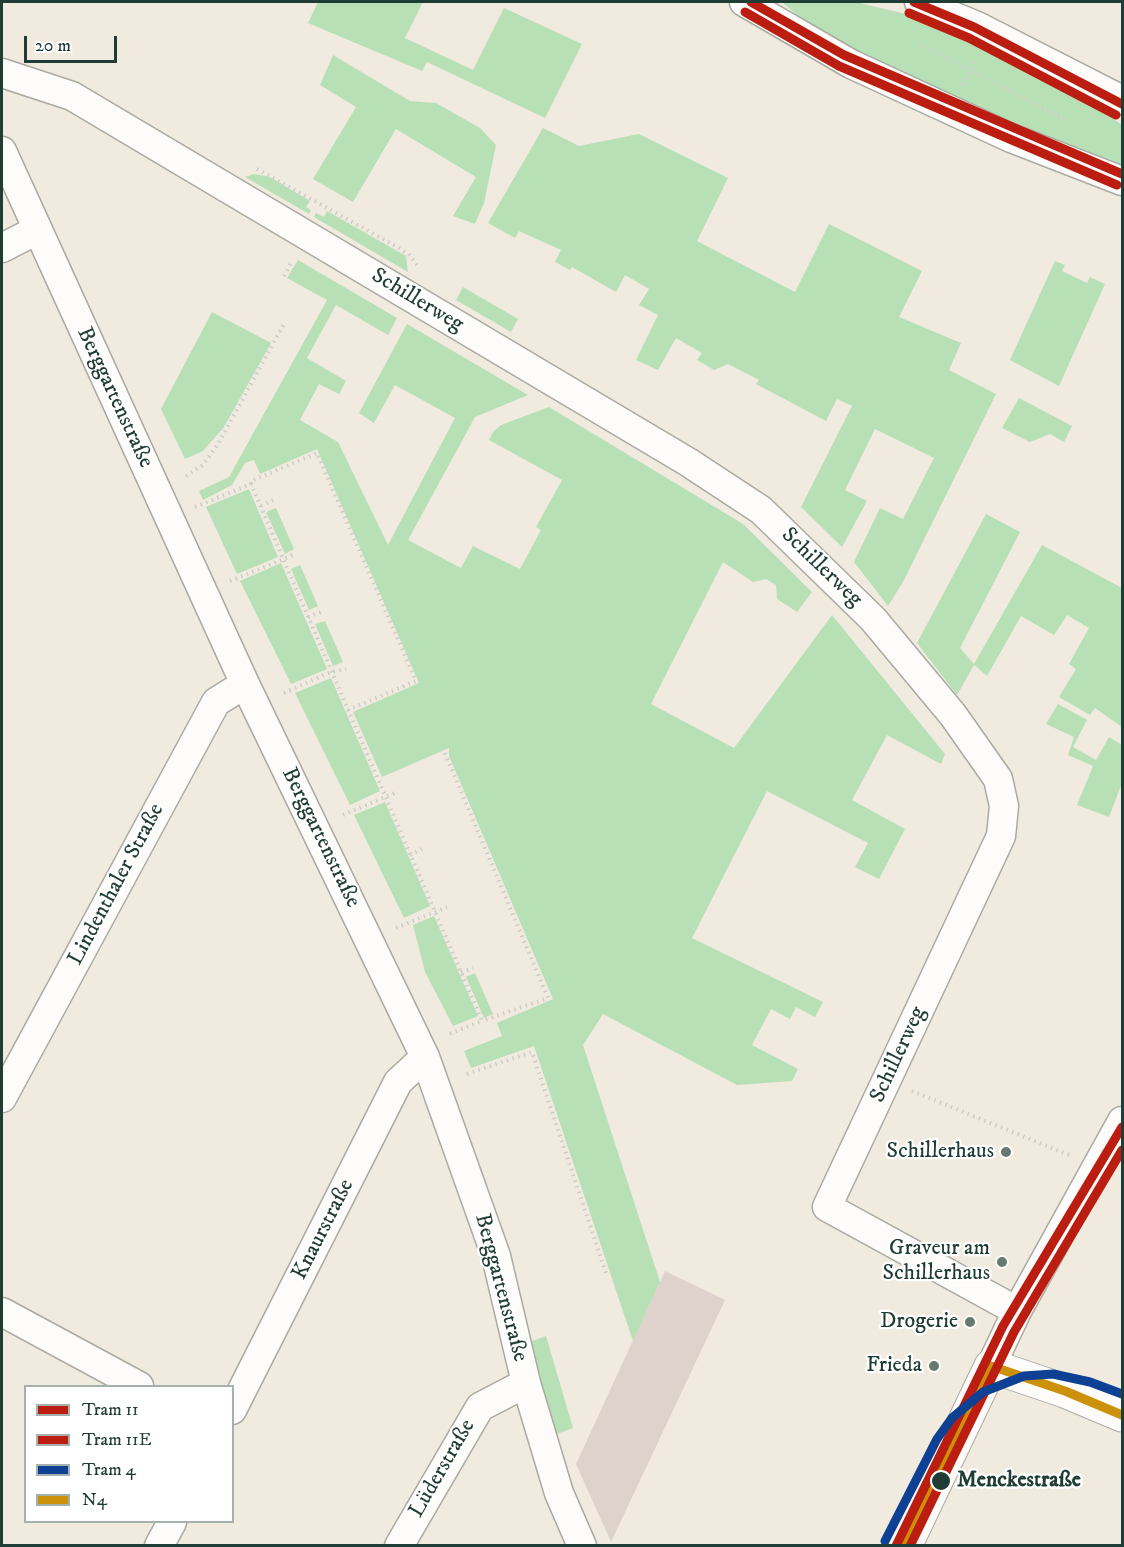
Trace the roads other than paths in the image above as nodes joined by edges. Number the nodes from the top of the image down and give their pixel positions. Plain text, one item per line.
1 (744, 2) edge
2 (919, 2) edge
3 (2, 74) edge
4 (1122, 100) edge
5 (2, 151) edge
6 (1122, 181) edge
7 (37, 230) junction
8 (2, 248) edge
9 (245, 684) junction
10 (425, 1057) junction
11 (2, 1098) edge
12 (1122, 1121) edge
13 (1017, 1311) junction
14 (2, 1312) edge
15 (991, 1366) junction
16 (526, 1383) junction
17 (137, 1385) edge
18 (234, 1406) edge
19 (1122, 1414) edge
20 (171, 1523) edge
21 (159, 1545) edge
22 (399, 1545) edge
23 (582, 1545) edge
24 (905, 1545) edge

1 - 6 street
2 - 4 street
3 - 13 street, Schillerweg
5 - 7 street, Berggartenstraße
7 - 8 street
7 - 9 street, Berggartenstraße
9 - 10 street, Berggartenstraße
9 - 11 street, Lindenthaler Straße
10 - 16 street, Berggartenstraße
10 - 18 street, Knaurstraße
12 - 13 street
13 - 15 street
14 - 17 street
15 - 19 main road
15 - 24 main road
16 - 22 street, Lüderstraße
16 - 23 street, Berggartenstraße
20 - 21 street

